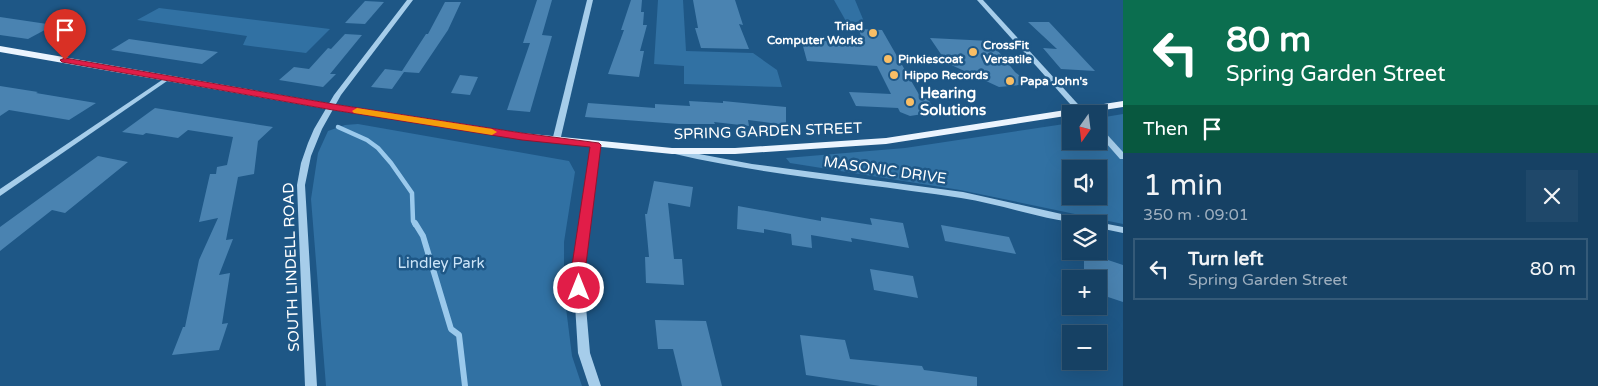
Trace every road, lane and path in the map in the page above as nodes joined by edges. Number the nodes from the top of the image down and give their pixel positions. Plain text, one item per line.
1 (410, 0) edge
2 (590, 0) edge
3 (980, 0) edge
4 (0, 50) edge
5 (168, 78) junction
6 (1123, 104) edge
7 (1076, 105) edge
8 (333, 107) junction
9 (1108, 107) edge
10 (1062, 115) edge
11 (1108, 140) edge
12 (556, 141) junction
13 (595, 145) junction
14 (672, 151) junction
15 (1123, 157) edge
16 (0, 193) edge
17 (1062, 217) edge
18 (1107, 227) edge
19 (1123, 230) edge
20 (311, 386) edge
21 (595, 386) edge

1 - 8 street, SOUTH LINDELL ROAD
2 - 12 street
3 - 7 street
4 - 5 main road, SPRING GARDEN STREET
5 - 8 main road, SPRING GARDEN STREET
5 - 16 street
6 - 9 main road, SPRING GARDEN STREET
8 - 12 main road, SPRING GARDEN STREET
8 - 20 street, SOUTH LINDELL ROAD
10 - 14 main road, SPRING GARDEN STREET
11 - 15 street
12 - 13 main road, SPRING GARDEN STREET
13 - 14 main road, SPRING GARDEN STREET
13 - 21 street
14 - 17 street, MASONIC DRIVE
18 - 19 street

